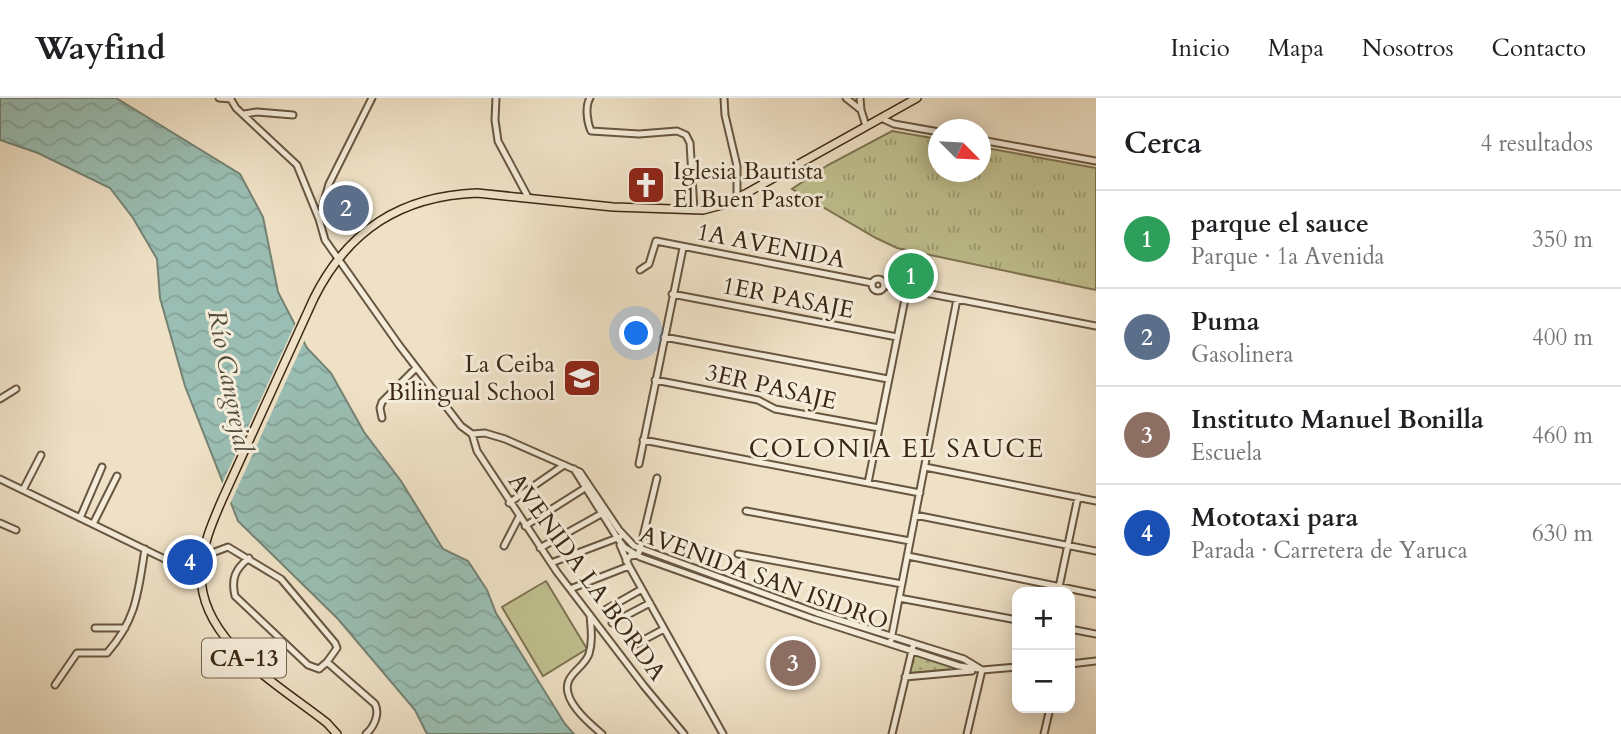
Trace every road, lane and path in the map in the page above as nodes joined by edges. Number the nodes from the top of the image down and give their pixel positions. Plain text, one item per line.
1 (219, 98) edge
2 (372, 98) edge
3 (496, 98) edge
4 (590, 98) edge
5 (724, 98) edge
6 (846, 98) edge
7 (860, 98) edge
8 (917, 98) edge
9 (231, 99) edge
10 (860, 110) junction
11 (243, 114) junction
12 (293, 115) dead end
13 (881, 118) junction
14 (866, 126) junction
15 (928, 130) edge
16 (991, 142) edge
17 (1096, 161) edge
18 (528, 197) junction
19 (737, 197) junction
20 (694, 210) junction
21 (319, 219) junction
22 (682, 248) junction
23 (338, 260) junction
24 (640, 270) dead end
25 (907, 289) junction
26 (672, 294) junction
27 (957, 299) junction
28 (1096, 326) edge
29 (664, 337) junction
30 (897, 337) junction
31 (416, 368) junction
32 (888, 379) junction
33 (655, 380) junction
34 (16, 389) dead end
35 (0, 398) edge
36 (382, 418) dead end
37 (879, 428) junction
38 (472, 434) junction
39 (643, 440) junction
40 (41, 455) dead end
41 (639, 464) dead end
42 (564, 465) junction
43 (102, 467) dead end
44 (925, 467) junction
45 (573, 468) junction
46 (117, 476) dead end
47 (657, 478) dead end
48 (0, 479) edge
49 (868, 483) junction
50 (584, 488) junction
51 (23, 490) junction
52 (920, 492) junction
53 (1078, 497) junction
54 (595, 498) junction
55 (1096, 501) edge
56 (509, 503) junction
57 (746, 511) dead end
58 (601, 514) junction
59 (915, 515) junction
60 (519, 517) junction
61 (80, 518) junction
62 (0, 523) edge
63 (93, 524) junction
64 (525, 526) junction
65 (16, 530) dead end
66 (620, 537) junction
67 (910, 541) junction
68 (1068, 545) junction
69 (504, 546) dead end
70 (540, 548) junction
71 (145, 549) junction
72 (1096, 551) edge
73 (203, 552) junction
74 (639, 552) junction
75 (738, 554) dead end
76 (908, 556) junction
77 (249, 558) junction
78 (551, 563) junction
79 (628, 564) junction
80 (201, 570) junction
81 (902, 584) junction
82 (1050, 587) edge
83 (1059, 587) edge
84 (570, 589) junction
85 (642, 589) junction
86 (1075, 591) edge
87 (1096, 594) edge
88 (899, 598) junction
89 (650, 603) junction
90 (605, 610) dead end
91 (590, 615) junction
92 (1012, 619) edge
93 (612, 623) dead end
94 (95, 628) dead end
95 (125, 628) junction
96 (664, 629) junction
97 (1075, 630) edge
98 (1096, 634) edge
99 (891, 639) junction
100 (636, 644) dead end
101 (912, 646) junction
102 (327, 662) junction
103 (1096, 662) edge
104 (1075, 664) edge
105 (1012, 667) edge
106 (982, 670) junction
107 (905, 677) junction
108 (55, 685) dead end
109 (1049, 713) edge
110 (369, 733) edge
111 (337, 734) edge
112 (602, 734) edge
113 (684, 734) edge
114 (723, 734) edge
115 (892, 734) edge
116 (967, 734) edge
117 (1044, 734) edge

1 - 9 street
2 - 21 street
3 - 18 street
4 - 20 street
5 - 19 street
6 - 10 street
7 - 10 street
8 - 13 main road, CA-13
9 - 11 street
10 - 14 street
11 - 12 street
11 - 21 street
13 - 14 main road, CA-13
13 - 15 street
14 - 19 main road, CA-13
16 - 17 street
18 - 20 main road, CA-13
18 - 23 main road, CA-13
19 - 20 main road, CA-13
21 - 23 street
22 - 24 street, 1A AVENIDA
22 - 25 street, 1A AVENIDA
22 - 26 street
23 - 31 street
23 - 73 main road, CA-13
25 - 27 street, 1A AVENIDA
25 - 30 street
26 - 29 street
26 - 30 street, 1ER PASAJE
27 - 28 street, 1A AVENIDA
27 - 44 street
29 - 32 street
29 - 33 street
30 - 32 street
31 - 36 street
31 - 38 street
32 - 37 street
33 - 37 street, 3ER PASAJE
33 - 39 street
34 - 35 street
37 - 49 street
38 - 42 street
38 - 56 street, AVENIDA LA BORDA
39 - 41 street
39 - 49 street
40 - 51 street
42 - 45 street
42 - 56 street
43 - 61 street
44 - 52 street
44 - 53 street
45 - 50 street, AVENIDA SAN ISIDRO
45 - 54 street, AVENIDA SAN ISIDRO
46 - 63 street
47 - 74 street
48 - 51 street
49 - 52 street
50 - 54 street, AVENIDA SAN ISIDRO
50 - 64 street
51 - 61 street
52 - 59 street
53 - 55 street
53 - 68 street
54 - 58 street, AVENIDA SAN ISIDRO
54 - 66 street, AVENIDA SAN ISIDRO
56 - 60 street, AVENIDA LA BORDA
57 - 67 street
58 - 66 street, AVENIDA SAN ISIDRO
58 - 70 street
59 - 67 street
59 - 68 street
60 - 64 street, AVENIDA LA BORDA
60 - 69 street
61 - 63 street
62 - 65 street
63 - 71 street
64 - 70 street, AVENIDA LA BORDA
66 - 74 street, AVENIDA SAN ISIDRO
66 - 78 street
66 - 79 street
67 - 76 street
68 - 72 street
68 - 83 street
70 - 78 street, AVENIDA LA BORDA
71 - 80 street
71 - 95 street
73 - 77 street
73 - 80 main road, CA-13
74 - 79 street
74 - 99 street, AVENIDA SAN ISIDRO
75 - 81 street
76 - 81 street
76 - 82 street
77 - 102 street
77 - 102 street
78 - 84 street, AVENIDA LA BORDA
79 - 84 street
79 - 85 street
80 - 111 main road, CA-13
81 - 88 street
84 - 91 street, AVENIDA LA BORDA
85 - 89 street
85 - 90 street
86 - 87 street
88 - 92 street
88 - 99 street
89 - 93 street
89 - 96 street
91 - 112 street
91 - 113 street, AVENIDA LA BORDA
94 - 95 street
95 - 108 street
96 - 100 street
96 - 114 street
97 - 98 street
99 - 101 street, AVENIDA SAN ISIDRO
101 - 106 street, AVENIDA SAN ISIDRO
101 - 107 street
102 - 110 street
103 - 104 street
105 - 106 street, AVENIDA SAN ISIDRO
106 - 107 street, AVENIDA SAN ISIDRO
106 - 116 street
107 - 115 street
109 - 117 street

